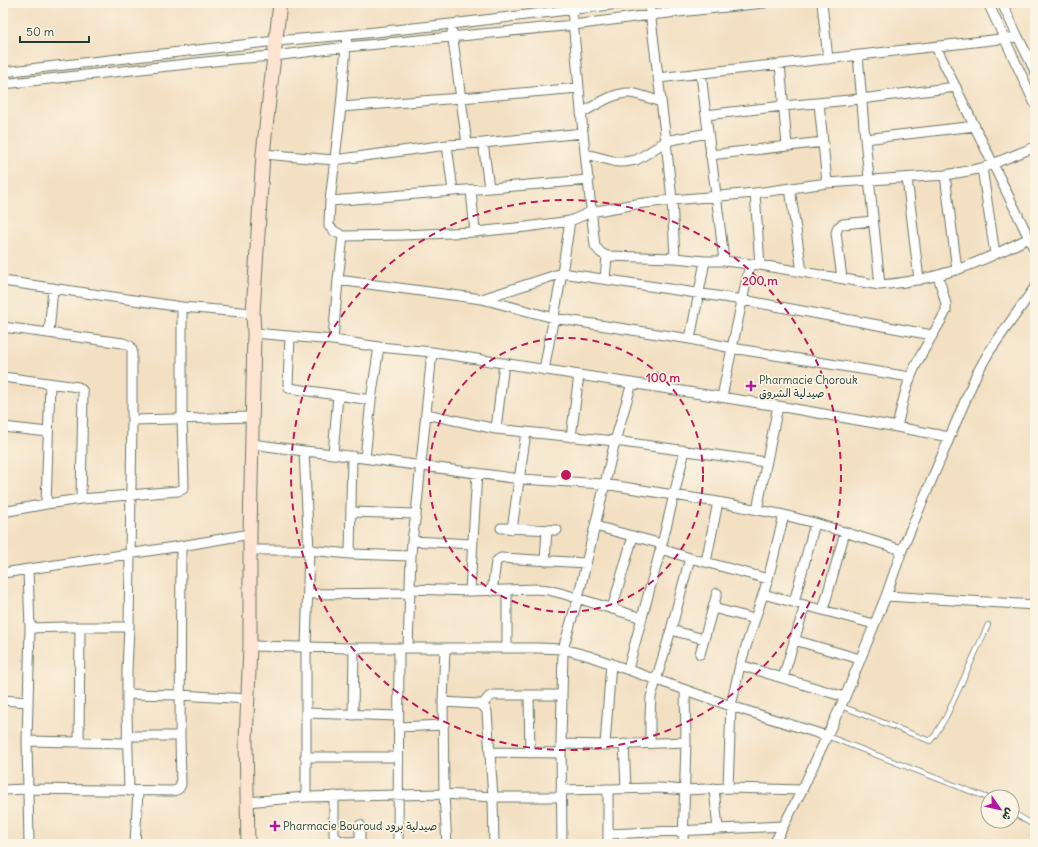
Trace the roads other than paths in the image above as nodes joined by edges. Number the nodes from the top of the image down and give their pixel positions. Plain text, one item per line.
1 (280, 3) edge
2 (627, 3) edge
3 (649, 3) edge
4 (764, 3) edge
5 (822, 3) edge
6 (988, 3) edge
7 (1002, 3) edge
8 (572, 10) junction
9 (650, 15) junction
10 (452, 24) junction
11 (574, 25) junction
12 (347, 35) junction
13 (453, 37) junction
14 (1018, 38) junction
15 (1005, 39) junction
16 (276, 41) junction
17 (346, 47) junction
18 (936, 47) junction
19 (274, 56) junction
20 (858, 56) junction
21 (828, 58) junction
22 (780, 64) junction
23 (1035, 71) edge
24 (3, 72) edge
25 (701, 73) junction
26 (658, 78) junction
27 (3, 84) edge
28 (956, 87) junction
29 (579, 88) junction
30 (461, 98) junction
31 (861, 99) junction
32 (661, 102) junction
33 (819, 103) junction
34 (1035, 104) edge
35 (341, 106) junction
36 (783, 106) junction
37 (581, 113) junction
38 (706, 115) junction
39 (975, 126) junction
40 (583, 133) junction
41 (708, 133) junction
42 (865, 139) junction
43 (666, 141) junction
44 (823, 142) junction
45 (483, 143) junction
46 (467, 144) junction
47 (447, 145) junction
48 (787, 146) junction
49 (1035, 147) edge
50 (263, 154) junction
51 (586, 154) junction
52 (710, 155) junction
53 (334, 160) junction
54 (992, 164) junction
55 (982, 168) junction
56 (945, 175) junction
57 (907, 178) junction
58 (589, 180) junction
59 (869, 180) junction
60 (827, 183) junction
61 (489, 188) junction
62 (790, 188) junction
63 (471, 190) junction
64 (453, 191) junction
65 (756, 193) junction
66 (717, 196) junction
67 (672, 200) junction
68 (330, 201) junction
69 (591, 212) junction
70 (570, 221) junction
71 (874, 221) junction
72 (475, 232) junction
73 (343, 236) junction
74 (1030, 238) junction
75 (1035, 251) edge
76 (995, 254) junction
77 (607, 256) junction
78 (675, 258) junction
79 (705, 261) junction
80 (724, 261) junction
81 (755, 264) junction
82 (957, 270) junction
83 (802, 272) junction
84 (562, 273) junction
85 (938, 275) junction
86 (842, 278) junction
87 (605, 279) junction
88 (338, 280) junction
89 (919, 280) junction
90 (3, 281) edge
91 (880, 285) junction
92 (1035, 287) edge
93 (53, 288) junction
94 (699, 293) junction
95 (482, 299) junction
96 (743, 300) junction
97 (182, 307) junction
98 (253, 314) junction
99 (554, 318) junction
100 (3, 327) edge
101 (49, 333) junction
102 (254, 333) junction
103 (932, 335) junction
104 (290, 336) junction
105 (690, 339) junction
106 (333, 340) junction
107 (379, 347) junction
108 (732, 348) junction
109 (432, 352) junction
110 (504, 363) junction
111 (544, 370) junction
112 (579, 375) junction
113 (3, 377) edge
114 (910, 377) junction
115 (50, 383) junction
116 (632, 383) junction
117 (338, 395) junction
118 (722, 397) junction
119 (371, 400) junction
120 (778, 406) junction
121 (426, 414) junction
122 (182, 418) junction
123 (253, 418) junction
124 (132, 420) junction
125 (3, 427) edge
126 (897, 427) junction
127 (496, 429) junction
128 (48, 432) junction
129 (526, 432) junction
130 (571, 437) junction
131 (949, 437) junction
132 (615, 441) junction
133 (252, 444) junction
134 (685, 450) junction
135 (304, 451) junction
136 (333, 454) junction
137 (352, 456) junction
138 (365, 458) junction
139 (766, 462) junction
140 (421, 466) junction
141 (477, 473) junction
142 (520, 479) junction
143 (604, 484) junction
144 (131, 495) junction
145 (674, 495) junction
146 (81, 500) junction
147 (718, 502) junction
148 (46, 504) junction
149 (756, 510) junction
150 (3, 512) edge
151 (351, 512) junction
152 (416, 514) junction
153 (784, 515) junction
154 (815, 523) junction
155 (595, 526) junction
156 (501, 528) dead end
157 (512, 529) junction
158 (547, 530) junction
159 (558, 530) dead end
160 (845, 532) junction
161 (250, 534) junction
162 (633, 536) junction
163 (412, 541) junction
164 (473, 544) junction
165 (181, 546) junction
166 (662, 547) junction
167 (250, 550) junction
168 (309, 550) junction
169 (902, 550) junction
170 (130, 554) junction
171 (350, 554) junction
172 (411, 556) junction
173 (690, 558) junction
174 (545, 561) junction
175 (706, 562) junction
176 (586, 563) junction
177 (28, 569) junction
178 (3, 573) edge
179 (768, 579) junction
180 (507, 590) junction
181 (410, 591) junction
182 (470, 591) junction
183 (492, 591) junction
184 (717, 593) dead end
185 (308, 594) junction
186 (763, 594) junction
187 (886, 596) junction
188 (578, 598) junction
189 (794, 602) junction
190 (805, 605) junction
191 (1035, 605) edge
192 (713, 608) junction
193 (612, 609) junction
194 (823, 610) junction
195 (642, 618) junction
196 (755, 619) junction
197 (874, 624) junction
198 (988, 625) dead end
199 (80, 627) junction
200 (129, 627) junction
201 (30, 628) junction
202 (672, 630) junction
203 (704, 639) junction
204 (794, 640) junction
205 (250, 646) junction
206 (306, 647) junction
207 (354, 648) junction
208 (403, 648) junction
209 (445, 648) junction
210 (507, 648) junction
211 (563, 649) junction
212 (700, 654) dead end
213 (860, 659) junction
214 (611, 664) junction
215 (740, 665) junction
216 (628, 669) junction
217 (782, 678) junction
218 (656, 680) junction
219 (685, 690) junction
220 (127, 694) junction
221 (562, 695) junction
222 (180, 696) junction
223 (529, 696) junction
224 (845, 697) junction
225 (248, 699) junction
226 (3, 700) edge
227 (28, 702) junction
228 (443, 702) junction
229 (482, 705) junction
230 (731, 706) junction
231 (841, 706) junction
232 (306, 714) junction
233 (353, 715) junction
234 (398, 716) junction
235 (444, 725) junction
236 (398, 727) junction
237 (180, 736) junction
238 (827, 736) junction
239 (128, 740) junction
240 (27, 741) junction
241 (79, 742) junction
242 (686, 742) junction
243 (650, 743) junction
244 (624, 744) junction
245 (605, 745) junction
246 (561, 749) junction
247 (490, 752) junction
248 (530, 753) junction
249 (305, 757) junction
250 (398, 757) junction
251 (608, 788) junction
252 (626, 788) junction
253 (714, 788) junction
254 (728, 788) junction
255 (28, 789) junction
256 (3, 790) edge
257 (685, 790) junction
258 (802, 790) junction
259 (133, 791) junction
260 (561, 793) junction
261 (444, 794) junction
262 (398, 795) junction
263 (980, 795) edge
264 (334, 796) junction
265 (306, 797) junction
266 (493, 797) junction
267 (247, 802) junction
268 (1020, 817) edge
269 (360, 825) dead end
270 (784, 826) junction
271 (1035, 826) edge
272 (718, 829) junction
273 (684, 831) junction
274 (608, 834) junction
275 (360, 843) edge
276 (29, 844) edge
277 (135, 844) edge
278 (248, 844) edge
279 (398, 844) edge
280 (446, 844) edge
281 (494, 844) edge
282 (562, 844) edge
283 (608, 844) edge
284 (683, 844) edge
285 (774, 844) edge

1 - 16 main road
2 - 8 street
3 - 9 street
4 - 9 street
5 - 21 street
6 - 15 street
7 - 14 street
8 - 10 street
8 - 11 street
9 - 11 street
9 - 26 street
10 - 12 street
10 - 13 street
11 - 13 street
11 - 29 street
12 - 16 street
12 - 17 street
13 - 17 street
13 - 30 street
14 - 15 street
14 - 23 street
15 - 18 street
15 - 34 street
16 - 19 main road
16 - 24 street
17 - 19 street
17 - 35 street
18 - 20 street
18 - 28 street
19 - 27 street
19 - 50 main road
20 - 21 street
20 - 31 street
21 - 22 street
22 - 25 street
22 - 36 street
25 - 26 street
25 - 38 street
26 - 32 street
28 - 31 street
28 - 39 street
29 - 30 street
29 - 37 street
30 - 35 street
30 - 46 street
31 - 33 street
31 - 42 street
32 - 37 street
32 - 43 street
33 - 36 street
33 - 44 street
35 - 53 street
36 - 38 street
36 - 48 street
37 - 40 street
38 - 41 street
39 - 42 street
39 - 54 street
40 - 45 street
40 - 51 street
41 - 43 street
41 - 52 street
42 - 59 street
43 - 51 street
43 - 67 street
44 - 48 street
44 - 60 street
45 - 46 street
45 - 61 street
46 - 47 street
47 - 53 street
47 - 64 street
48 - 52 street
49 - 54 street
50 - 53 street
50 - 98 main road
51 - 58 street
52 - 66 street
53 - 68 street
54 - 55 street
54 - 74 street
55 - 56 street
55 - 76 street
56 - 57 street
56 - 82 street
57 - 59 street
57 - 89 street
58 - 61 street
58 - 69 street
59 - 60 street
59 - 71 street
60 - 62 street
61 - 63 street
62 - 65 street
62 - 83 street
63 - 64 street
63 - 72 street
64 - 68 street
65 - 66 street
65 - 81 street
66 - 67 street
66 - 80 street
67 - 69 street
67 - 78 street
68 - 73 street
69 - 70 street
69 - 77 street
70 - 72 street
70 - 84 street
71 - 86 street
71 - 91 street
72 - 73 street
73 - 88 street
74 - 75 street
74 - 76 street
76 - 82 street
77 - 78 street
77 - 87 street
78 - 79 street
79 - 80 street
79 - 94 street
80 - 81 street
81 - 83 street
81 - 96 street
82 - 85 street
83 - 86 street
84 - 87 street
84 - 95 street
84 - 99 street
85 - 89 street
85 - 103 street
86 - 91 street
87 - 94 street
88 - 95 street
88 - 106 street
89 - 91 street
90 - 93 street
92 - 131 street
93 - 97 street
93 - 101 street
94 - 96 street
94 - 105 street
95 - 99 street
96 - 103 street
96 - 108 street
97 - 98 street
97 - 122 street
98 - 102 main road
99 - 105 street
99 - 111 street
100 - 101 street
101 - 124 street
102 - 104 street
102 - 123 main road
103 - 114 street
104 - 106 street
104 - 117 street
105 - 108 street
106 - 107 street
107 - 109 street
107 - 119 street
108 - 114 street
108 - 118 street
109 - 110 street
109 - 121 street
110 - 111 street
110 - 127 street
111 - 112 street
112 - 116 street
112 - 130 street
113 - 115 street
114 - 126 street
115 - 128 street
115 - 146 street
116 - 118 street
116 - 132 street
117 - 119 street
117 - 136 street
118 - 120 street
119 - 138 street
120 - 126 street
120 - 139 street
121 - 127 street
121 - 140 street
122 - 123 street
122 - 124 street
122 - 144 street
123 - 133 main road
124 - 144 street
125 - 128 street
126 - 131 street
127 - 129 street
128 - 148 street
129 - 130 street
129 - 142 street
130 - 132 street
131 - 169 street
132 - 134 street
132 - 143 street
133 - 135 street
133 - 161 main road
134 - 139 street
134 - 145 street
135 - 136 street
135 - 168 street
136 - 137 street
137 - 138 street
137 - 151 street
138 - 140 street
139 - 149 street
140 - 141 street
140 - 152 street
141 - 142 street
141 - 164 street
142 - 143 street
142 - 157 street
143 - 145 street
143 - 155 street
144 - 146 street
144 - 170 street
145 - 147 street
145 - 166 street
146 - 148 street
147 - 149 street
147 - 175 street
148 - 150 street
149 - 153 street
151 - 152 street
151 - 171 street
152 - 163 street
153 - 154 street
153 - 179 street
154 - 160 street
154 - 189 street
155 - 162 street
155 - 176 street
156 - 157 street
157 - 158 street
158 - 159 street
158 - 174 street
160 - 169 street
160 - 194 street
161 - 165 street
161 - 167 main road
162 - 166 street
162 - 193 street
163 - 164 street
163 - 172 street
164 - 182 street
165 - 170 street
165 - 222 street
166 - 173 street
166 - 195 street
167 - 168 street
167 - 205 main road
168 - 171 street
168 - 185 street
169 - 187 street
170 - 177 street
170 - 200 street
171 - 172 street
172 - 181 street
173 - 175 street
173 - 202 street
174 - 176 street
174 - 183 street
175 - 179 street
176 - 188 street
177 - 178 street
177 - 201 street
179 - 186 street
180 - 183 street
180 - 188 street
180 - 210 street
181 - 182 street
181 - 185 street
181 - 208 street
182 - 183 street
184 - 192 street
185 - 206 street
186 - 189 street
186 - 196 street
187 - 191 street
187 - 197 street
188 - 193 street
188 - 211 street
189 - 190 street
190 - 194 street
190 - 204 street
192 - 196 street
192 - 203 street
193 - 195 street
194 - 197 street
195 - 216 street
196 - 215 street
197 - 213 street
198 - 231 lane
199 - 200 street
199 - 201 street
199 - 241 street
200 - 220 street
201 - 227 street
202 - 203 street
202 - 218 street
203 - 212 street
204 - 213 street
204 - 217 street
205 - 206 street
205 - 225 main road
206 - 207 street
206 - 232 street
207 - 208 street
207 - 233 street
208 - 209 street
208 - 234 street
209 - 210 street
209 - 228 street
210 - 211 street
211 - 214 street
211 - 221 street
213 - 224 street
214 - 216 street
214 - 245 street
215 - 217 street
215 - 230 street
216 - 218 street
217 - 224 street
218 - 219 street
218 - 243 street
219 - 230 street
219 - 242 street
220 - 222 street
220 - 239 street
221 - 223 street
221 - 246 street
222 - 225 street
222 - 237 street
223 - 229 street
223 - 248 street
224 - 231 street
225 - 267 main road
226 - 227 street
227 - 240 street
228 - 229 street
228 - 235 street
229 - 247 street
230 - 238 street
230 - 254 street
231 - 238 street
232 - 233 street
232 - 249 street
233 - 234 street
234 - 236 street
235 - 236 street
235 - 261 street
236 - 250 street
237 - 239 street
237 - 259 street
238 - 258 street
238 - 263 lane
239 - 241 street
239 - 259 street
240 - 241 street
240 - 255 street
242 - 243 street
242 - 257 street
243 - 244 street
244 - 245 street
244 - 252 street
245 - 246 street
246 - 248 street
246 - 260 street
247 - 248 street
247 - 266 street
249 - 250 street
249 - 265 street
250 - 262 street
251 - 252 street
251 - 260 street
251 - 274 street
252 - 257 street
253 - 254 street
253 - 257 street
253 - 272 street
254 - 258 street
255 - 256 street
255 - 259 street
255 - 276 street
257 - 273 street
258 - 270 street
259 - 277 street
260 - 266 street
260 - 282 street
261 - 262 street
261 - 266 street
261 - 280 street
262 - 264 street
262 - 279 street
264 - 265 street
264 - 275 street
265 - 267 street
266 - 281 street
267 - 278 main road
268 - 271 lane
269 - 275 street
270 - 272 street
270 - 285 street
272 - 273 street
273 - 274 street
273 - 284 street
274 - 283 street

